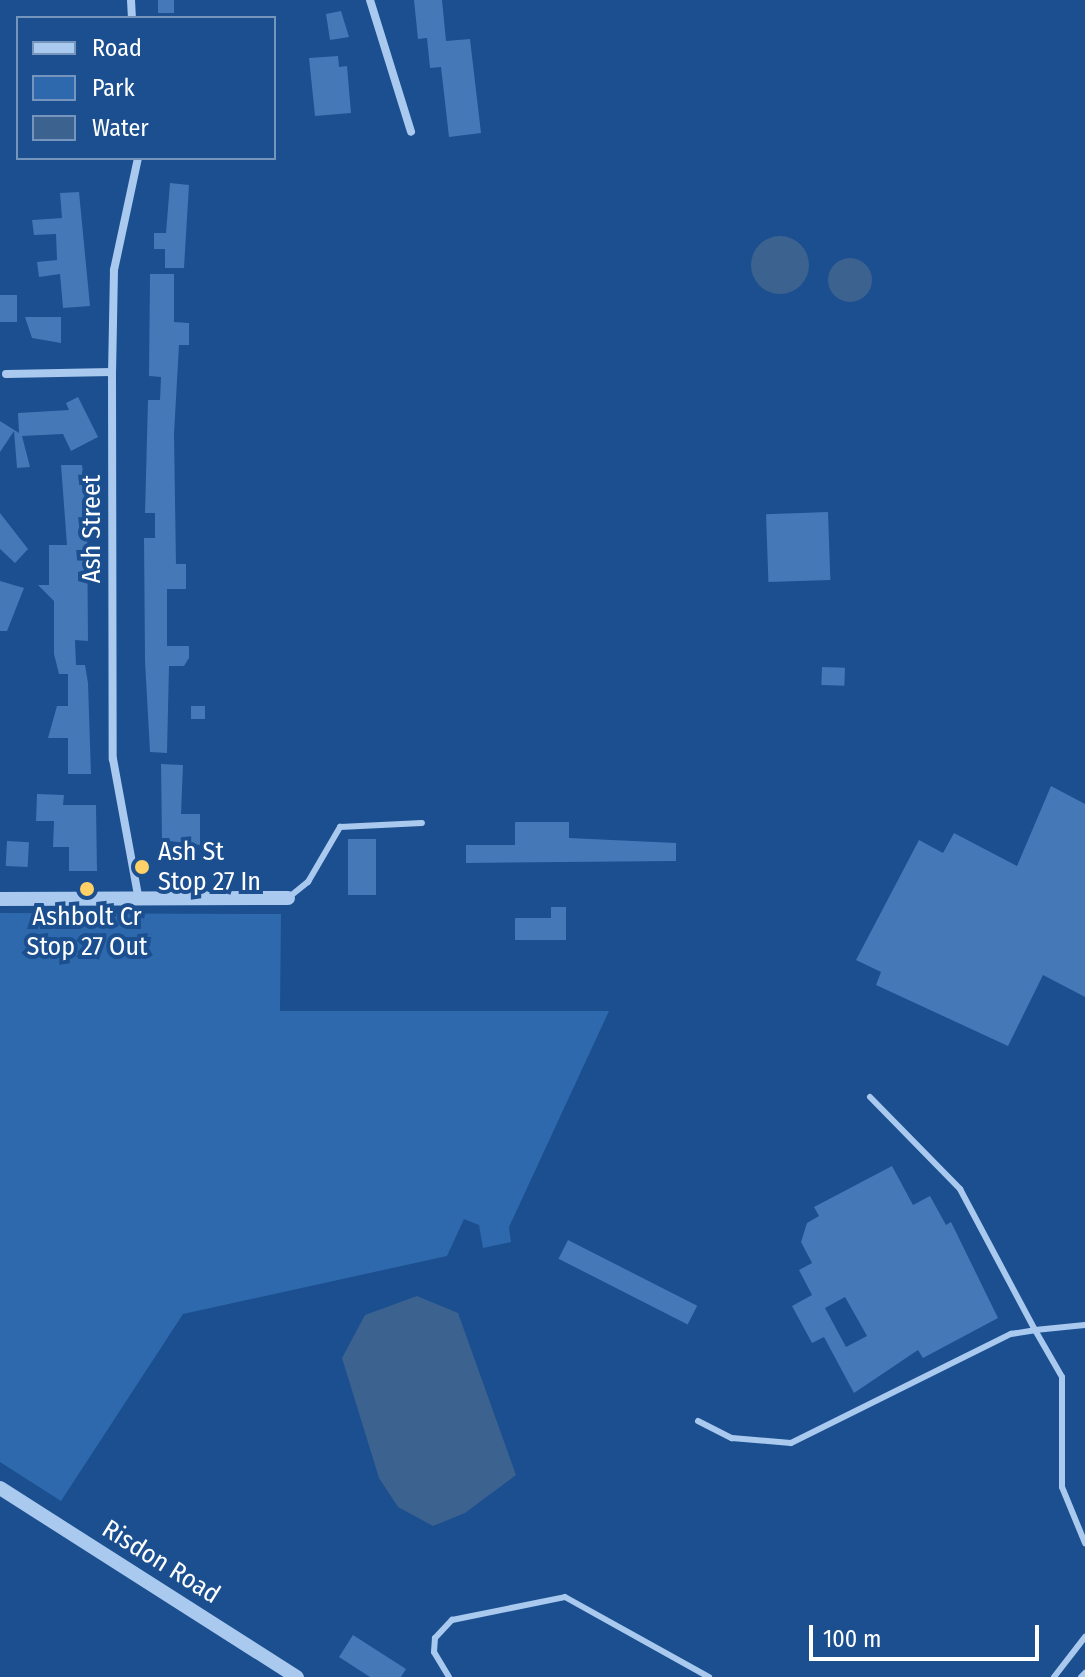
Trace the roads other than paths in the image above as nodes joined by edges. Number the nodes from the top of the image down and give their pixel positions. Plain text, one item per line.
1 (370, 0) edge
2 (411, 132) dead end
3 (138, 160) edge
4 (112, 372) junction
5 (6, 374) dead end
6 (422, 823) dead end
7 (288, 898) joint
8 (0, 899) edge
9 (139, 900) junction
10 (870, 1097) dead end
11 (1085, 1325) edge
12 (1035, 1330) junction
13 (698, 1421) dead end
14 (0, 1488) edge
15 (1085, 1543) edge
16 (1085, 1637) edge
17 (297, 1677) edge
18 (449, 1677) edge
19 (709, 1677) edge
20 (1054, 1677) edge

1 - 2 street
3 - 4 street, Ash Street
4 - 5 street
4 - 9 street, Ash Street
6 - 7 lane
7 - 9 street
8 - 9 street
10 - 12 lane
11 - 12 lane
12 - 13 lane
12 - 15 lane
14 - 17 street, Risdon Road
16 - 20 lane
18 - 19 lane

